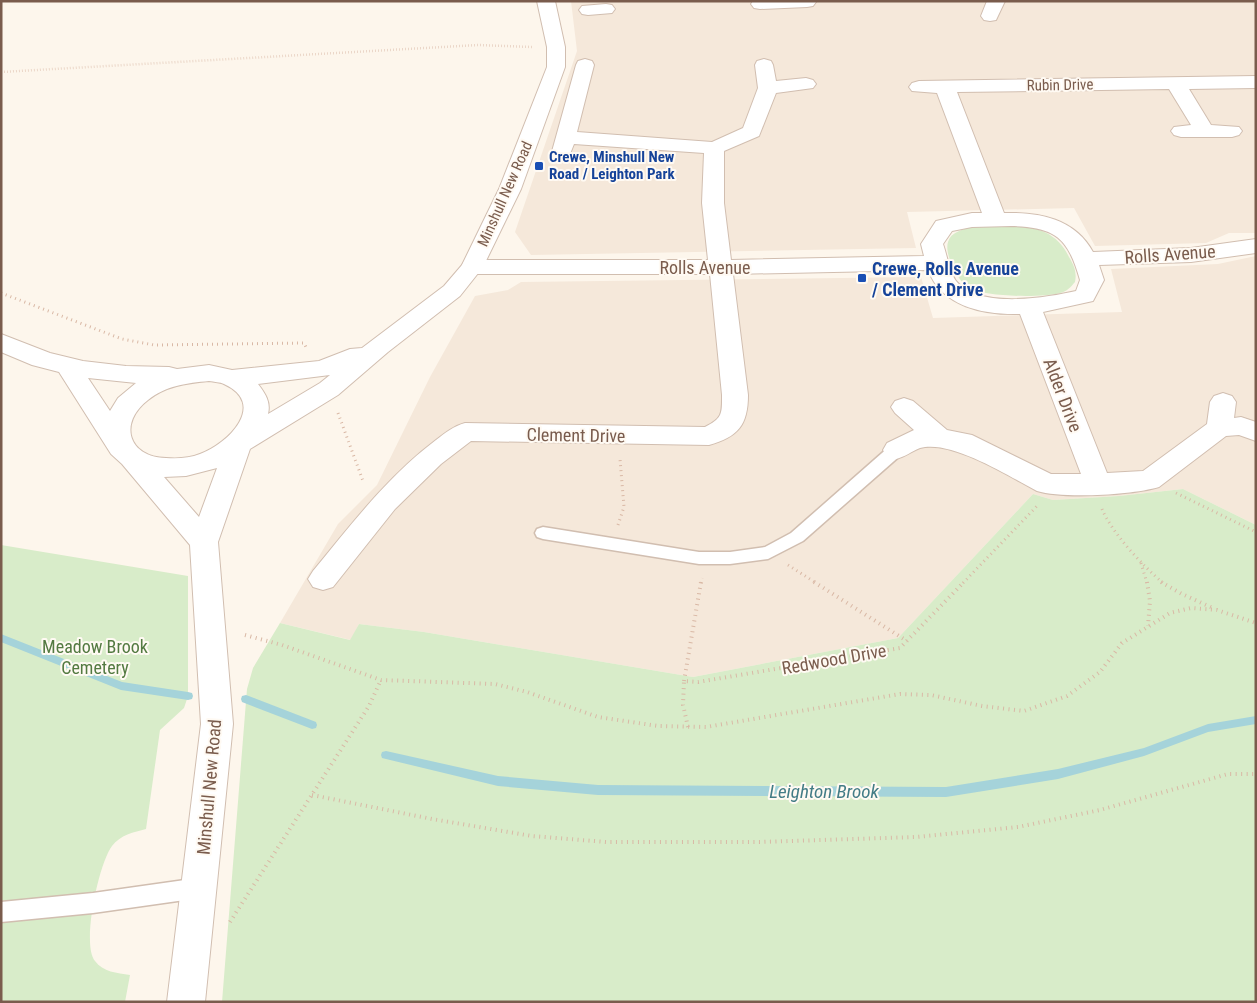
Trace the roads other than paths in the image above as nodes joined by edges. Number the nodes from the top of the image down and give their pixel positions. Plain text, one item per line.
1 (546, 1) edge
2 (781, 2) edge
3 (807, 2) edge
4 (760, 4) dead end
5 (584, 65) dead end
6 (764, 66) dead end
7 (1256, 82) edge
8 (806, 84) dead end
9 (1176, 84) junction
10 (920, 87) dead end
11 (945, 87) junction
12 (768, 88) junction
13 (1181, 131) dead end
14 (1205, 131) junction
15 (1232, 131) dead end
16 (714, 148) junction
17 (996, 220) junction
18 (1256, 246) edge
19 (1085, 259) junction
20 (938, 263) junction
21 (472, 267) junction
22 (721, 267) junction
23 (1029, 306) junction
24 (1, 342) edge
25 (379, 346) junction
26 (68, 367) junction
27 (186, 374) junction
28 (231, 378) junction
29 (904, 407) dead end
30 (1256, 432) edge
31 (939, 438) junction
32 (239, 444) junction
33 (896, 450) joint
34 (126, 453) junction
35 (1098, 484) junction
36 (543, 532) dead end
37 (204, 542) junction
38 (323, 579) dead end
39 (199, 888) junction
40 (1, 912) edge
41 (186, 1002) edge

1 - 21 street, Minshull New Road
2 - 3 street
2 - 4 street
5 - 16 street
6 - 12 street
7 - 9 street, Rubin Drive
8 - 12 street
9 - 11 street, Rubin Drive
9 - 14 street
10 - 11 street, Rubin Drive
11 - 17 street
12 - 16 street
13 - 14 street
14 - 15 street
16 - 22 street, Clement Drive
17 - 19 street
17 - 20 street
18 - 19 street, Rolls Avenue
19 - 23 street
20 - 22 street, Rolls Avenue
20 - 23 street
21 - 22 street, Rolls Avenue
21 - 25 street, Minshull New Road
22 - 38 street, Clement Drive
23 - 35 street, Alder Drive
24 - 26 street
25 - 28 street, Minshull New Road
25 - 32 street, Minshull New Road
26 - 27 street
26 - 34 street
27 - 28 street
27 - 34 street
28 - 32 street
29 - 31 street
30 - 35 street
31 - 33 street
31 - 35 street
32 - 34 street
32 - 37 street, Minshull New Road
33 - 36 lane
34 - 37 street
37 - 39 street, Minshull New Road
39 - 40 lane
39 - 41 street, Minshull New Road

